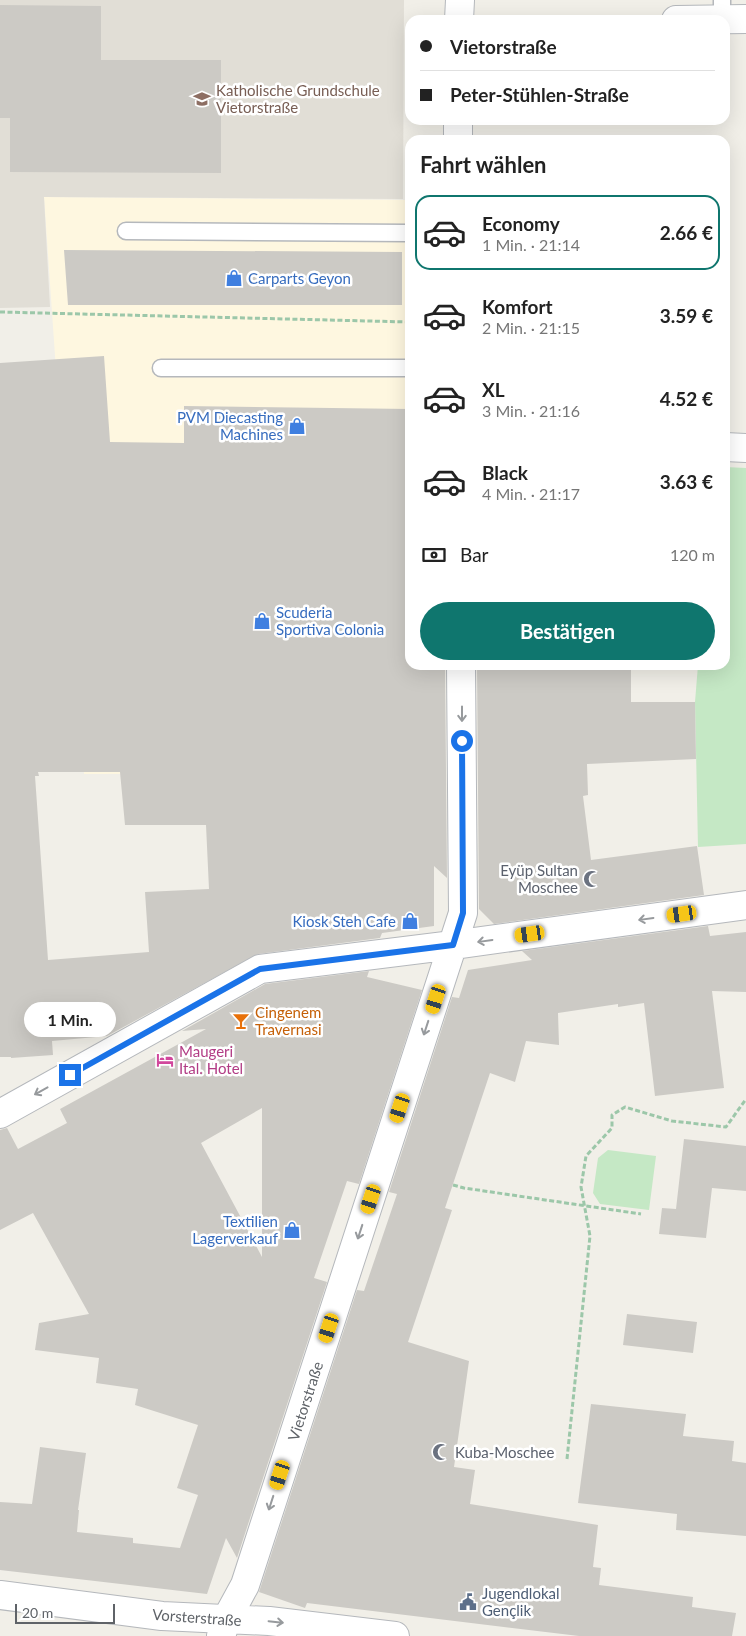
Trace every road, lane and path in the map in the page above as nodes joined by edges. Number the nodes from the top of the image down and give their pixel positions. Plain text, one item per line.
1 (460, 0) edge
2 (730, 13) edge
3 (459, 15) edge
4 (715, 15) edge
5 (126, 231) dead end
6 (405, 233) edge
7 (0, 312) edge
8 (405, 322) edge
9 (161, 368) dead end
10 (405, 368) edge
11 (730, 447) edge
12 (746, 448) edge
13 (462, 670) edge
14 (746, 905) edge
15 (453, 945) junction
16 (746, 1099) edge
17 (0, 1114) edge
18 (453, 1185) dead end
19 (585, 1206) junction
20 (642, 1214) dead end
21 (567, 1459) dead end
22 (0, 1596) edge
23 (224, 1627) edge
24 (395, 1636) edge

1 - 3 street
2 - 4 street
5 - 6 lane
7 - 8 path
9 - 10 lane
11 - 12 street
13 -> 15 street, Vietorstraße
14 -> 15 street
15 -> 17 street
15 -> 23 street, Vietorstraße
16 - 19 path
18 - 19 path
19 - 20 path
19 - 21 path
22 - 23 street, Vorsterstraße
23 -> 24 street, Vorsterstraße

